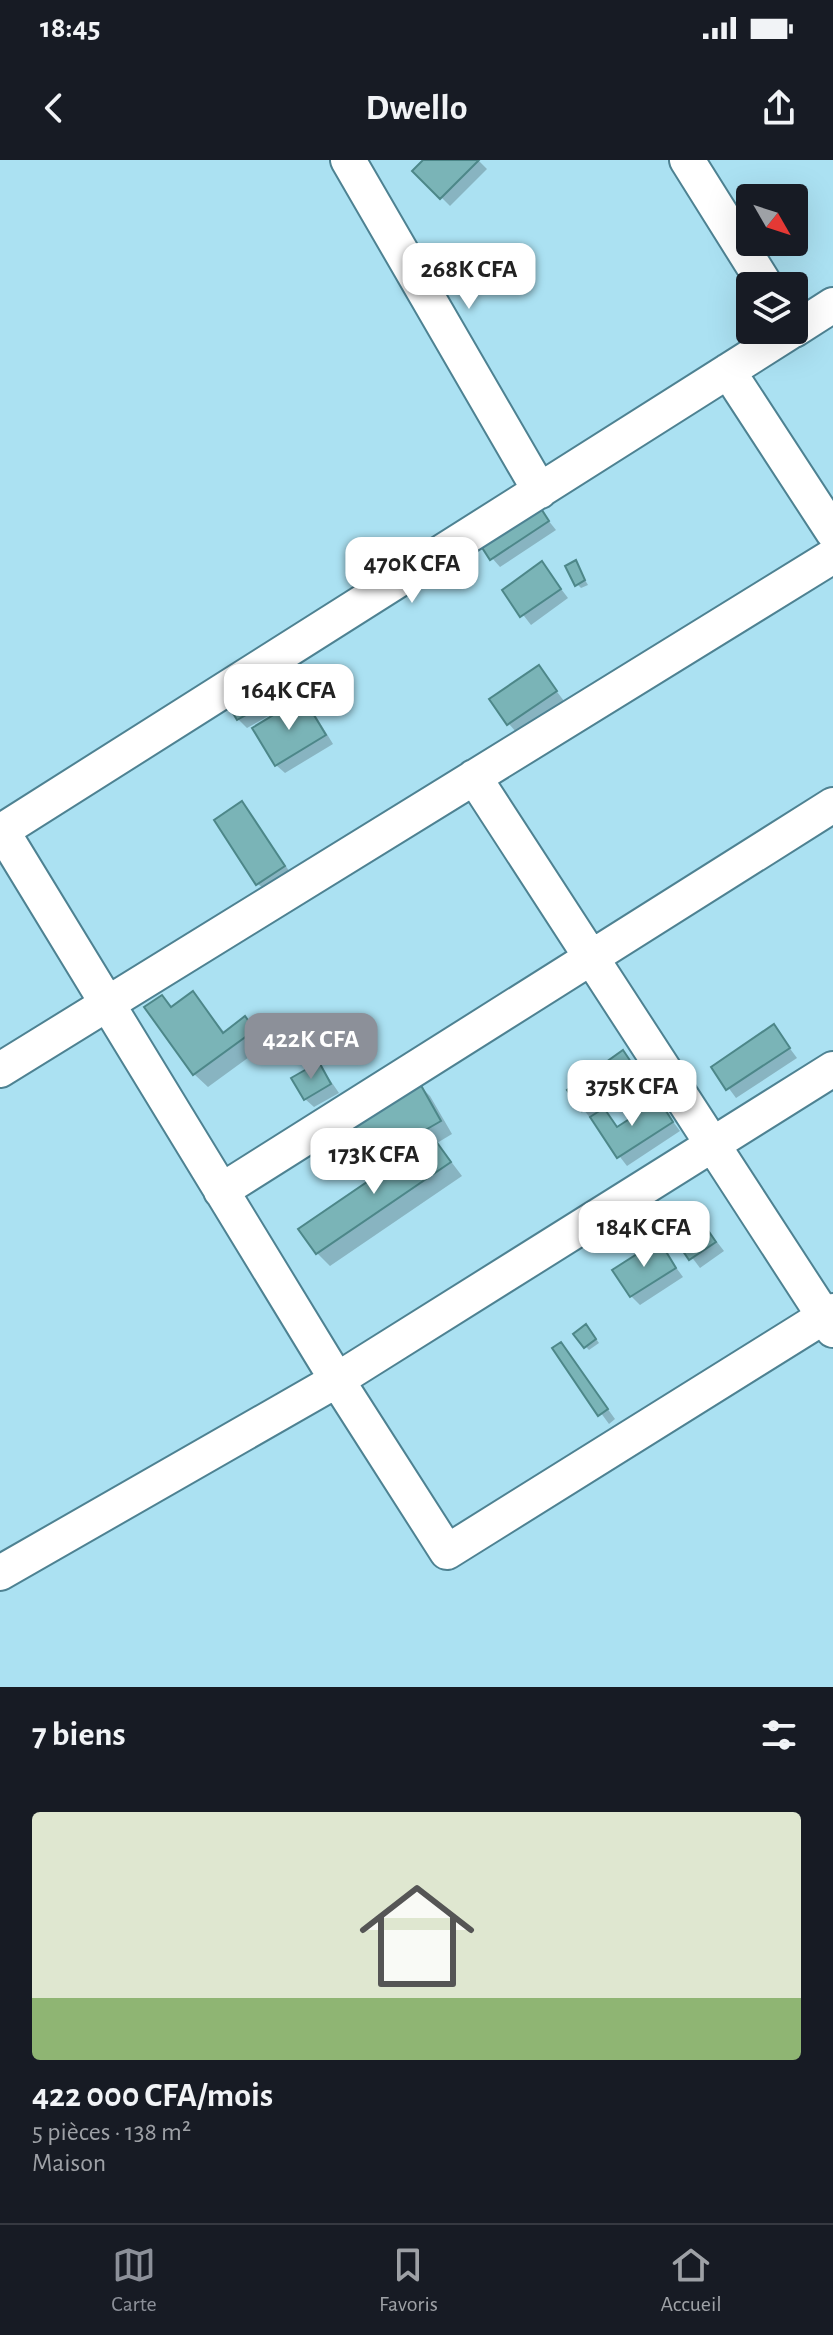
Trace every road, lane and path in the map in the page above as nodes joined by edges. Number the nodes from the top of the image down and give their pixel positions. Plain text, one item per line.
1 (687, 160) edge
2 (362, 165) edge
3 (757, 272) edge
4 (833, 305) edge
5 (808, 321) edge
6 (771, 344) edge
7 (728, 371) junction
8 (540, 491) junction
9 (833, 532) edge
10 (833, 556) edge
11 (474, 777) junction
12 (833, 805) edge
13 (1, 831) edge
14 (591, 958) junction
15 (107, 1004) junction
16 (833, 1069) edge
17 (0, 1070) edge
18 (712, 1145) junction
19 (221, 1191) junction
20 (830, 1320) edge
21 (337, 1380) junction
22 (0, 1573) edge

1 - 3 street
2 - 8 street
4 - 5 street
6 - 7 street
7 - 8 street
7 - 9 street
8 - 13 street
10 - 11 street
11 - 14 street
11 - 15 street
12 - 14 street
13 - 15 street
14 - 18 street
14 - 19 street
15 - 17 street
15 - 19 street
16 - 18 street
18 - 20 street
18 - 21 street
19 - 21 street
20 - 21 street
21 - 22 street

